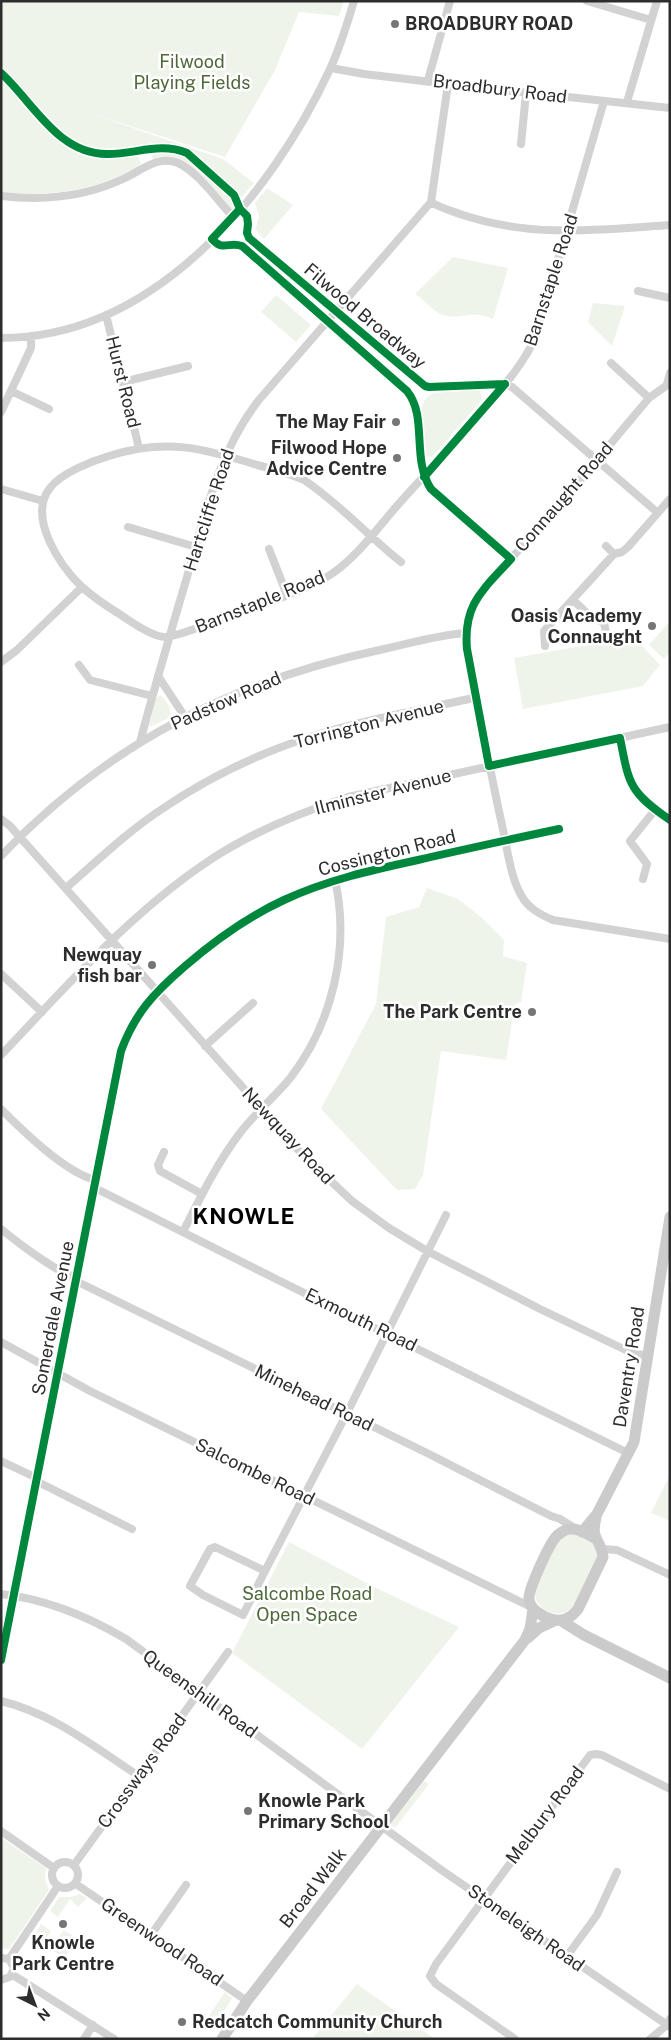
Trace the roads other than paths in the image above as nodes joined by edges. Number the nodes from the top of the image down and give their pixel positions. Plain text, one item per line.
1 (354, 1) edge
2 (450, 1) edge
3 (586, 1) edge
4 (656, 1) edge
5 (651, 20) junction
6 (331, 68) junction
7 (428, 80) junction
8 (448, 84) junction
9 (526, 93) junction
10 (604, 101) junction
11 (627, 102) junction
12 (670, 108) edge
13 (521, 144) dead end
14 (1, 196) edge
15 (431, 202) junction
16 (240, 209) junction
17 (233, 217) junction
18 (670, 225) edge
19 (568, 232) junction
20 (212, 239) junction
21 (638, 292) dead end
22 (670, 298) edge
23 (336, 312) junction
24 (106, 315) junction
25 (327, 322) junction
26 (31, 336) junction
27 (1, 338) edge
28 (611, 363) dead end
29 (188, 366) dead end
30 (670, 373) edge
31 (123, 382) junction
32 (505, 384) junction
33 (668, 384) edge
34 (11, 391) junction
35 (649, 398) junction
36 (49, 409) dead end
37 (1, 412) edge
38 (139, 448) junction
39 (225, 455) junction
40 (597, 460) junction
41 (424, 477) junction
42 (1, 489) edge
43 (670, 499) edge
44 (43, 502) junction
45 (658, 513) junction
46 (128, 527) dead end
47 (370, 538) junction
48 (606, 546) dead end
49 (196, 547) junction
50 (269, 549) dead end
51 (614, 554) junction
52 (511, 559) junction
53 (401, 562) dead end
54 (82, 587) junction
55 (286, 595) junction
56 (573, 600) junction
57 (466, 633) junction
58 (170, 635) junction
59 (607, 637) dead end
60 (544, 646) dead end
61 (1, 662) edge
62 (79, 666) dead end
63 (158, 676) junction
64 (152, 696) junction
65 (477, 698) junction
66 (185, 717) junction
67 (670, 728) edge
68 (620, 738) junction
69 (140, 742) junction
70 (489, 766) junction
71 (655, 810) junction
72 (1, 819) edge
73 (670, 820) edge
74 (559, 829) dead end
75 (19, 837) junction
76 (506, 840) junction
77 (1, 856) edge
78 (644, 879) dead end
79 (335, 880) junction
80 (66, 888) junction
81 (670, 939) edge
82 (111, 940) junction
83 (1, 974) edge
84 (157, 991) junction
85 (253, 1003) dead end
86 (42, 1012) junction
87 (205, 1046) junction
88 (1, 1055) edge
89 (261, 1108) junction
90 (1, 1109) edge
91 (164, 1152) dead end
92 (94, 1183) junction
93 (202, 1194) junction
94 (446, 1215) dead end
95 (670, 1217) edge
96 (1, 1229) edge
97 (183, 1232) junction
98 (427, 1251) junction
99 (77, 1279) junction
100 (387, 1333) junction
101 (1, 1342) edge
102 (648, 1356) junction
103 (57, 1374) junction
104 (346, 1415) junction
105 (628, 1453) junction
106 (1, 1461) edge
107 (36, 1479) junction
108 (304, 1497) junction
109 (597, 1514) junction
110 (551, 1516) junction
111 (132, 1528) dead end
112 (579, 1531) junction
113 (554, 1539) junction
114 (599, 1544) junction
115 (265, 1571) junction
116 (670, 1575) edge
117 (531, 1586) junction
118 (1, 1594) edge
119 (14, 1596) junction
120 (511, 1598) junction
121 (532, 1608) junction
122 (578, 1609) junction
123 (558, 1620) junction
124 (578, 1632) junction
125 (525, 1640) junction
126 (228, 1652) dead end
127 (1, 1660) edge
128 (670, 1678) edge
129 (198, 1692) junction
130 (1, 1702) edge
131 (139, 1776) junction
132 (670, 1789) edge
133 (383, 1826) junction
134 (1, 1831) edge
135 (74, 1865) junction
136 (54, 1868) junction
137 (617, 1872) dead end
138 (76, 1884) junction
139 (186, 1885) dead end
140 (58, 1886) junction
141 (483, 1898) junction
142 (151, 1935) junction
143 (567, 1956) junction
144 (5, 1959) edge
145 (13, 1975) junction
146 (1, 1980) edge
147 (248, 2001) junction
148 (669, 2024) edge
149 (93, 2025) junction
150 (84, 2039) edge
151 (114, 2039) edge
152 (222, 2039) edge
153 (515, 2039) edge
154 (650, 2039) edge

1 - 6 street
2 - 7 street
3 - 5 street
4 - 5 street
5 - 11 street
6 - 7 street, Broadbury Road
6 - 16 street
7 - 8 street, Broadbury Road
8 - 9 street, Broadbury Road
8 - 15 street
9 - 10 street, Broadbury Road
9 - 13 street
10 - 11 street, Broadbury Road
10 - 19 street, Barnstaple Road
11 - 12 street, Broadbury Road
14 - 17 street
15 - 19 street
15 - 23 street, Hartcliffe Road
16 - 17 street
16 - 23 street, Filwood Broadway
17 - 20 street
18 - 19 street
19 - 32 street, Barnstaple Road
20 - 24 street
20 - 25 street, Filwood Broadway
21 - 22 street
23 - 25 street, Hartcliffe Road
23 - 32 street, Filwood Broadway
24 - 26 street
24 - 31 street, Hurst Road
25 - 39 street, Hartcliffe Road
25 - 41 street, Filwood Broadway
26 - 27 street
26 - 34 street
28 - 35 street
29 - 31 street
30 - 33 street
31 - 38 street, Hurst Road
32 - 40 street
32 - 41 street, Barnstaple Road
33 - 35 street, Connaught Road
34 - 36 street
34 - 37 street
35 - 40 street, Connaught Road
38 - 39 street
38 - 44 street
39 - 47 street
39 - 49 street, Hartcliffe Road
40 - 45 street
40 - 52 street, Connaught Road
41 - 47 street, Barnstaple Road
41 - 52 street
42 - 44 street
43 - 45 street
44 - 54 street
45 - 51 street
46 - 49 street
47 - 53 street
47 - 55 street, Barnstaple Road
48 - 51 street
49 - 58 street, Hartcliffe Road
50 - 55 street
51 - 56 street
52 - 57 street, Connaught Road
54 - 58 street
54 - 61 street
55 - 58 street, Barnstaple Road
56 - 59 street
56 - 60 street
57 - 65 street, Connaught Road
57 - 66 street, Padstow Road
58 - 63 street, Hartcliffe Road
62 - 64 street
63 - 64 street, Hartcliffe Road
63 - 66 street
64 - 69 street, Hartcliffe Road
65 - 70 street, Connaught Road
65 - 80 street, Torrington Avenue
66 - 69 street, Padstow Road
67 - 68 street, Ilminster Avenue
68 - 70 street, Ilminster Avenue
68 - 71 street
69 - 75 street, Padstow Road
70 - 76 street, Connaught Road
70 - 82 street, Ilminster Avenue
71 - 73 street
71 - 78 street
72 - 75 street, Newquay Road
74 - 76 street, Cossington Road
75 - 77 street, Padstow Road
75 - 80 street, Newquay Road
76 - 79 street, Cossington Road
76 - 81 street, Connaught Road
79 - 84 street, Cossington Road
79 - 89 street
80 - 82 street, Newquay Road
82 - 84 street, Newquay Road
82 - 86 street, Ilminster Avenue
83 - 86 street
84 - 87 street, Newquay Road
84 - 92 street, Somerdale Avenue
85 - 87 street
86 - 88 street, Ilminster Avenue
87 - 89 street, Newquay Road
89 - 93 street
89 - 98 street, Newquay Road
90 - 92 street, Exmouth Road
91 - 93 street
92 - 97 street, Exmouth Road
92 - 99 street, Somerdale Avenue
93 - 97 street
94 - 98 street
95 - 102 street, Daventry Road
96 - 99 street, Minehead Road
97 - 100 street, Exmouth Road
98 - 100 street
98 - 102 street, Newquay Road
99 - 103 street, Somerdale Avenue
99 - 104 street, Minehead Road
100 - 104 street
100 - 105 street, Exmouth Road
101 - 103 street, Salcombe Road
102 - 105 street, Daventry Road
103 - 107 street, Somerdale Avenue
103 - 108 street, Salcombe Road
104 - 108 street
104 - 110 street, Minehead Road
105 - 109 street, Daventry Road
106 - 107 street
107 - 111 street
107 - 119 street, Somerdale Avenue
108 - 115 street
108 - 120 street, Salcombe Road
109 - 112 street, Daventry Road
109 - 114 street, Daventry Road
110 - 112 street, Minehead Road
110 - 113 street
112 - 113 street
112 - 114 street
113 - 117 street
114 - 116 street
114 - 122 street
115 - 115 street
117 - 120 street
117 - 121 street
118 - 119 street, Queenshill Road
119 - 127 street, Somerdale Avenue
119 - 129 street, Queenshill Road
120 - 121 street, Salcombe Road
121 - 123 street
121 - 125 street, Broad Walk
122 - 123 street
122 - 124 street
123 - 124 street
123 - 125 street, Broad Walk
124 - 128 street
125 - 133 street, Broad Walk
126 - 129 street, Crossways Road
129 - 131 street, Crossways Road
129 - 133 street, Queenshill Road
130 - 131 street
131 - 135 street, Crossways Road
132 - 141 street, Melbury Road
133 - 141 street, Stoneleigh Road
133 - 147 street, Broad Walk
134 - 136 street
135 - 136 street
135 - 138 street
136 - 140 street
137 - 143 street
138 - 140 street
138 - 142 street, Greenwood Road
139 - 142 street
140 - 144 street
141 - 143 street, Stoneleigh Road
141 - 153 street
142 - 147 street, Greenwood Road
143 - 148 street, Stoneleigh Road
144 - 145 street
145 - 146 street
145 - 149 street
147 - 152 street, Broad Walk
148 - 154 street
149 - 150 street
149 - 151 street

